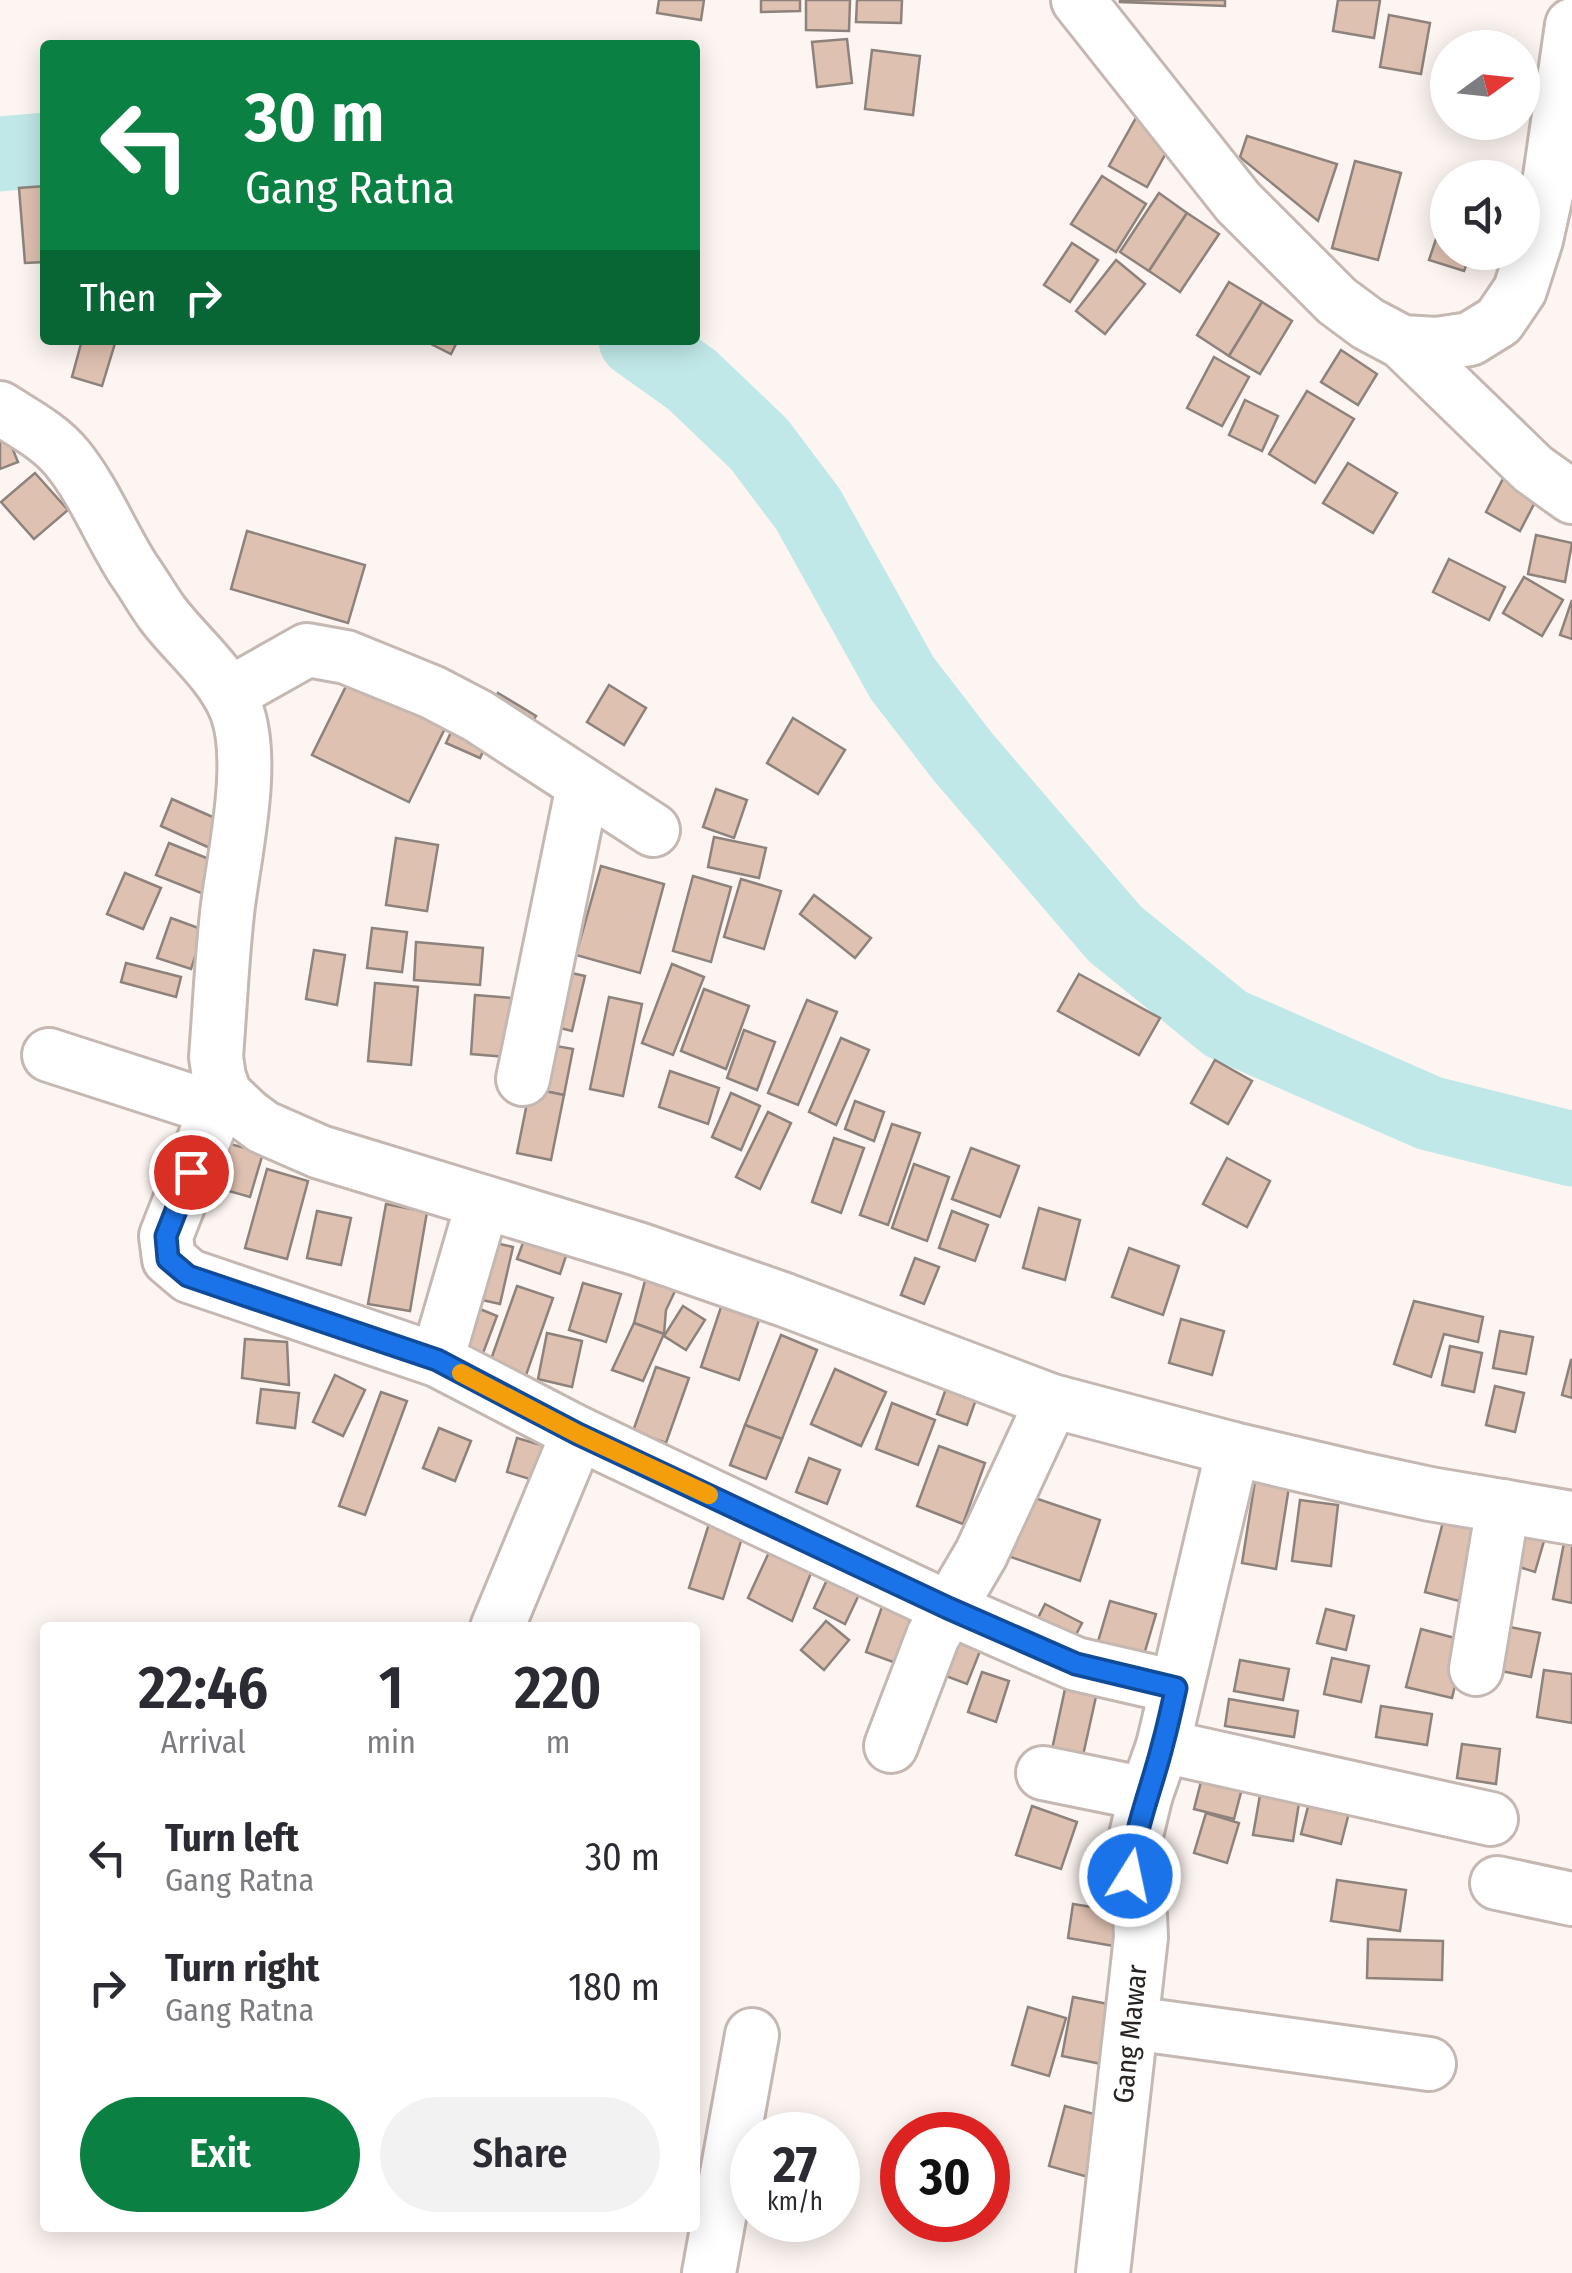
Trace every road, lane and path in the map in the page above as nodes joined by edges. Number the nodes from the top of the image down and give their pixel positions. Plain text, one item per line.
1 (1078, 0) edge
2 (1572, 25) edge
3 (1402, 342) junction
4 (0, 408) edge
5 (1572, 498) edge
6 (229, 694) junction
7 (583, 786) junction
8 (653, 830) dead end
9 (50, 1055) dead end
10 (523, 1080) dead end
11 (221, 1101) junction
12 (483, 1202) junction
13 (437, 1360) junction
14 (1052, 1401) junction
15 (578, 1434) junction
16 (1233, 1449) junction
17 (1503, 1506) junction
18 (1572, 1518) edge
19 (948, 1608) junction
20 (500, 1622) edge
21 (1476, 1669) dead end
22 (1176, 1688) junction
23 (891, 1746) dead end
24 (1163, 1746) junction
25 (1043, 1773) dead end
26 (1146, 1794) junction
27 (1491, 1819) dead end
28 (1497, 1883) dead end
29 (1572, 1899) edge
30 (1132, 2023) junction
31 (752, 2035) dead end
32 (1429, 2064) dead end
33 (709, 2273) edge
34 (1103, 2273) edge

1 - 3 street
2 - 3 street
3 - 5 street
4 - 6 street
6 - 7 street
6 - 11 street
7 - 8 street
7 - 10 street
9 - 11 street
11 - 12 street
11 - 13 street
12 - 13 street
12 - 14 street
13 - 15 street
14 - 16 street
14 - 19 street
15 - 19 street
15 - 20 street
16 - 17 street
16 - 22 street, Gang Mawar
17 - 18 street
17 - 21 street
19 - 22 street
19 - 23 street
22 - 24 street, Gang Mawar
24 - 26 street, Gang Mawar
24 - 27 street
25 - 26 street
26 - 30 street, Gang Mawar
28 - 29 street
30 - 32 street
30 - 34 street, Gang Mawar
31 - 33 street

